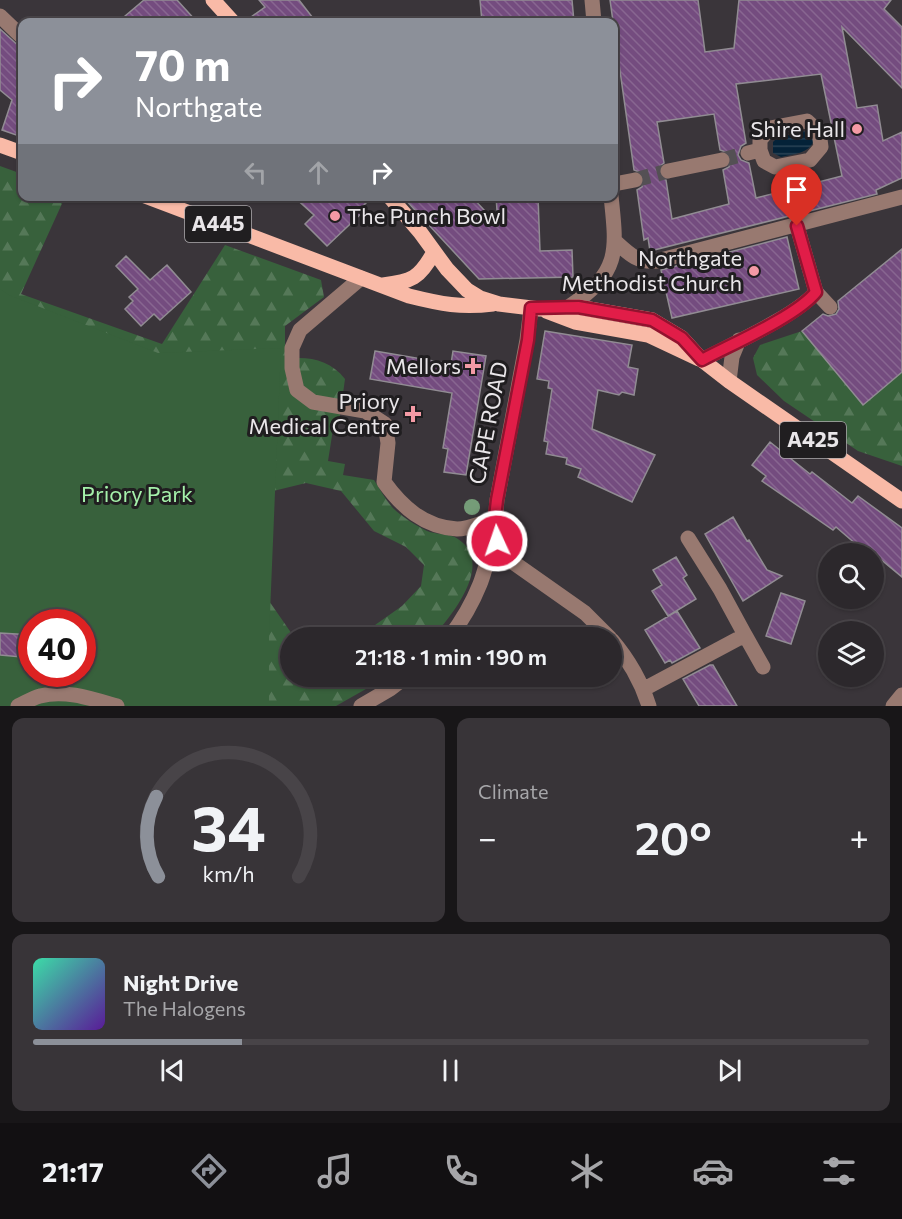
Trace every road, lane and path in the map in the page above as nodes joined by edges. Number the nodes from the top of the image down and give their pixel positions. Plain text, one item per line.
1 (213, 0) edge
2 (592, 0) edge
3 (0, 16) edge
4 (229, 18) edge
5 (594, 18) edge
6 (18, 33) edge
7 (0, 145) edge
8 (18, 152) edge
9 (722, 160) tunnel mouth
10 (668, 171) tunnel mouth
11 (635, 180) tunnel mouth
12 (618, 183) edge
13 (902, 197) edge
14 (158, 201) edge
15 (393, 201) edge
16 (611, 201) edge
17 (797, 226) junction
18 (615, 242) junction
19 (434, 252) junction
20 (361, 279) junction
21 (382, 285) junction
22 (816, 292) junction
23 (499, 304) junction
24 (570, 306) junction
25 (830, 307) dead end
26 (536, 308) junction
27 (739, 340) junction
28 (702, 360) junction
29 (729, 381) junction
30 (873, 482) junction
31 (902, 486) edge
32 (902, 501) edge
33 (495, 519) junction
34 (688, 538) dead end
35 (497, 541) junction
36 (457, 627) edge
37 (599, 627) edge
38 (745, 635) junction
39 (622, 653) edge
40 (763, 667) dead end
41 (393, 687) edge
42 (644, 689) junction
43 (902, 695) edge
44 (18, 706) edge
45 (117, 706) edge
46 (361, 706) edge
47 (649, 706) edge
48 (893, 706) edge

1 - 4 main road
2 - 5 street
3 - 6 street
7 - 8 main road
9 - 10 street
11 - 12 street
13 - 17 street
14 - 20 main road, A445
15 - 19 main road, A425
16 - 18 street
17 - 18 street
17 - 22 street
18 - 24 street
19 - 21 main road
19 - 23 main road, A425
20 - 21 main road, A445
20 - 33 street
21 - 23 main road, A445
22 - 25 street
22 - 27 street
23 - 26 main road, A425
24 - 26 main road, A425
24 - 28 main road, A425
26 - 28 main road, A425
26 - 33 street, CAPE ROAD
27 - 28 street
27 - 29 street
28 - 29 main road, A425
29 - 30 main road, A425
30 - 31 main road, A425
30 - 32 main road, A425
33 - 35 street, CAPE ROAD
34 - 38 street
35 - 36 street
35 - 37 street
38 - 40 street
38 - 42 street
39 - 42 street
41 - 46 street
42 - 47 street
43 - 48 street
44 - 45 street

